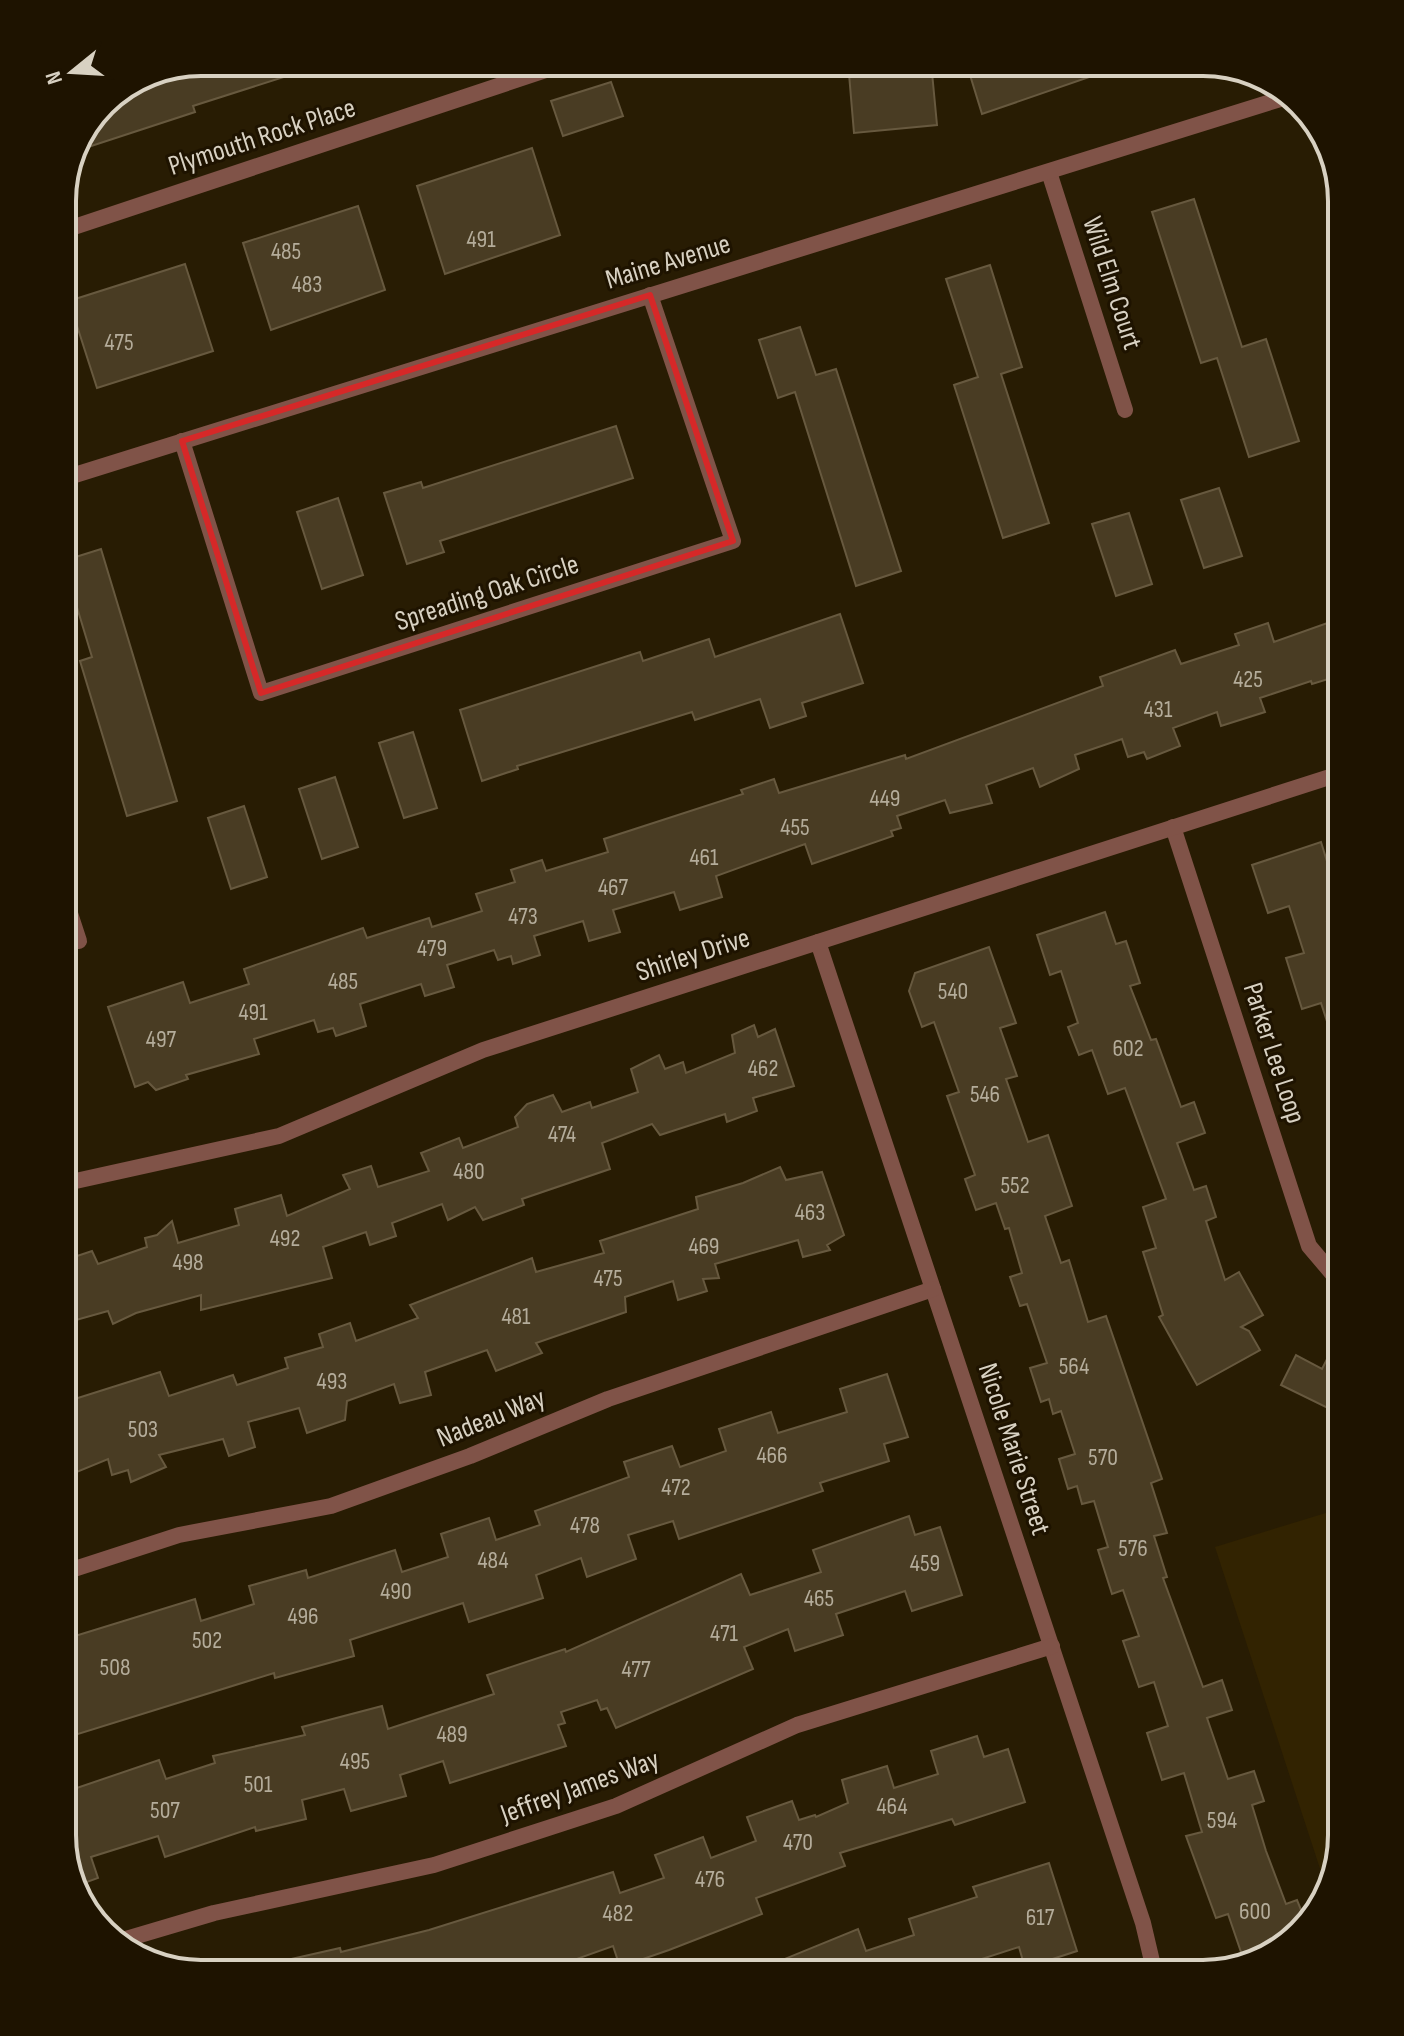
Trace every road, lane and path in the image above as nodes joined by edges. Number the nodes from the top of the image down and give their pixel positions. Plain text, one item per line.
1 (528, 76) edge
2 (1276, 100) edge
3 (1049, 172) junction
4 (76, 226) edge
5 (650, 295) junction
6 (1125, 410) dead end
7 (182, 441) junction
8 (76, 475) edge
9 (1328, 777) edge
10 (1173, 827) junction
11 (76, 932) edge
12 (79, 941) dead end
13 (818, 942) junction
14 (76, 1181) edge
15 (1328, 1268) edge
16 (933, 1289) junction
17 (76, 1568) edge
18 (1052, 1646) junction
19 (130, 1938) edge
20 (1152, 1960) edge

1 - 4 street, Plymouth Rock Place
2 - 3 street, Maine Avenue
3 - 5 street, Maine Avenue
3 - 6 street, Wild Elm Court
5 - 7 street, Maine Avenue
5 - 7 street, Spreading Oak Circle
7 - 8 street, Maine Avenue
9 - 10 street, Shirley Drive
10 - 13 street, Shirley Drive
10 - 15 street, Parker Lee Loop
11 - 12 street
13 - 14 street, Shirley Drive
13 - 16 street, Nicole Marie Street
16 - 17 street, Nadeau Way
16 - 18 street, Nicole Marie Street
18 - 19 street, Jeffrey James Way
18 - 20 street, Nicole Marie Street

